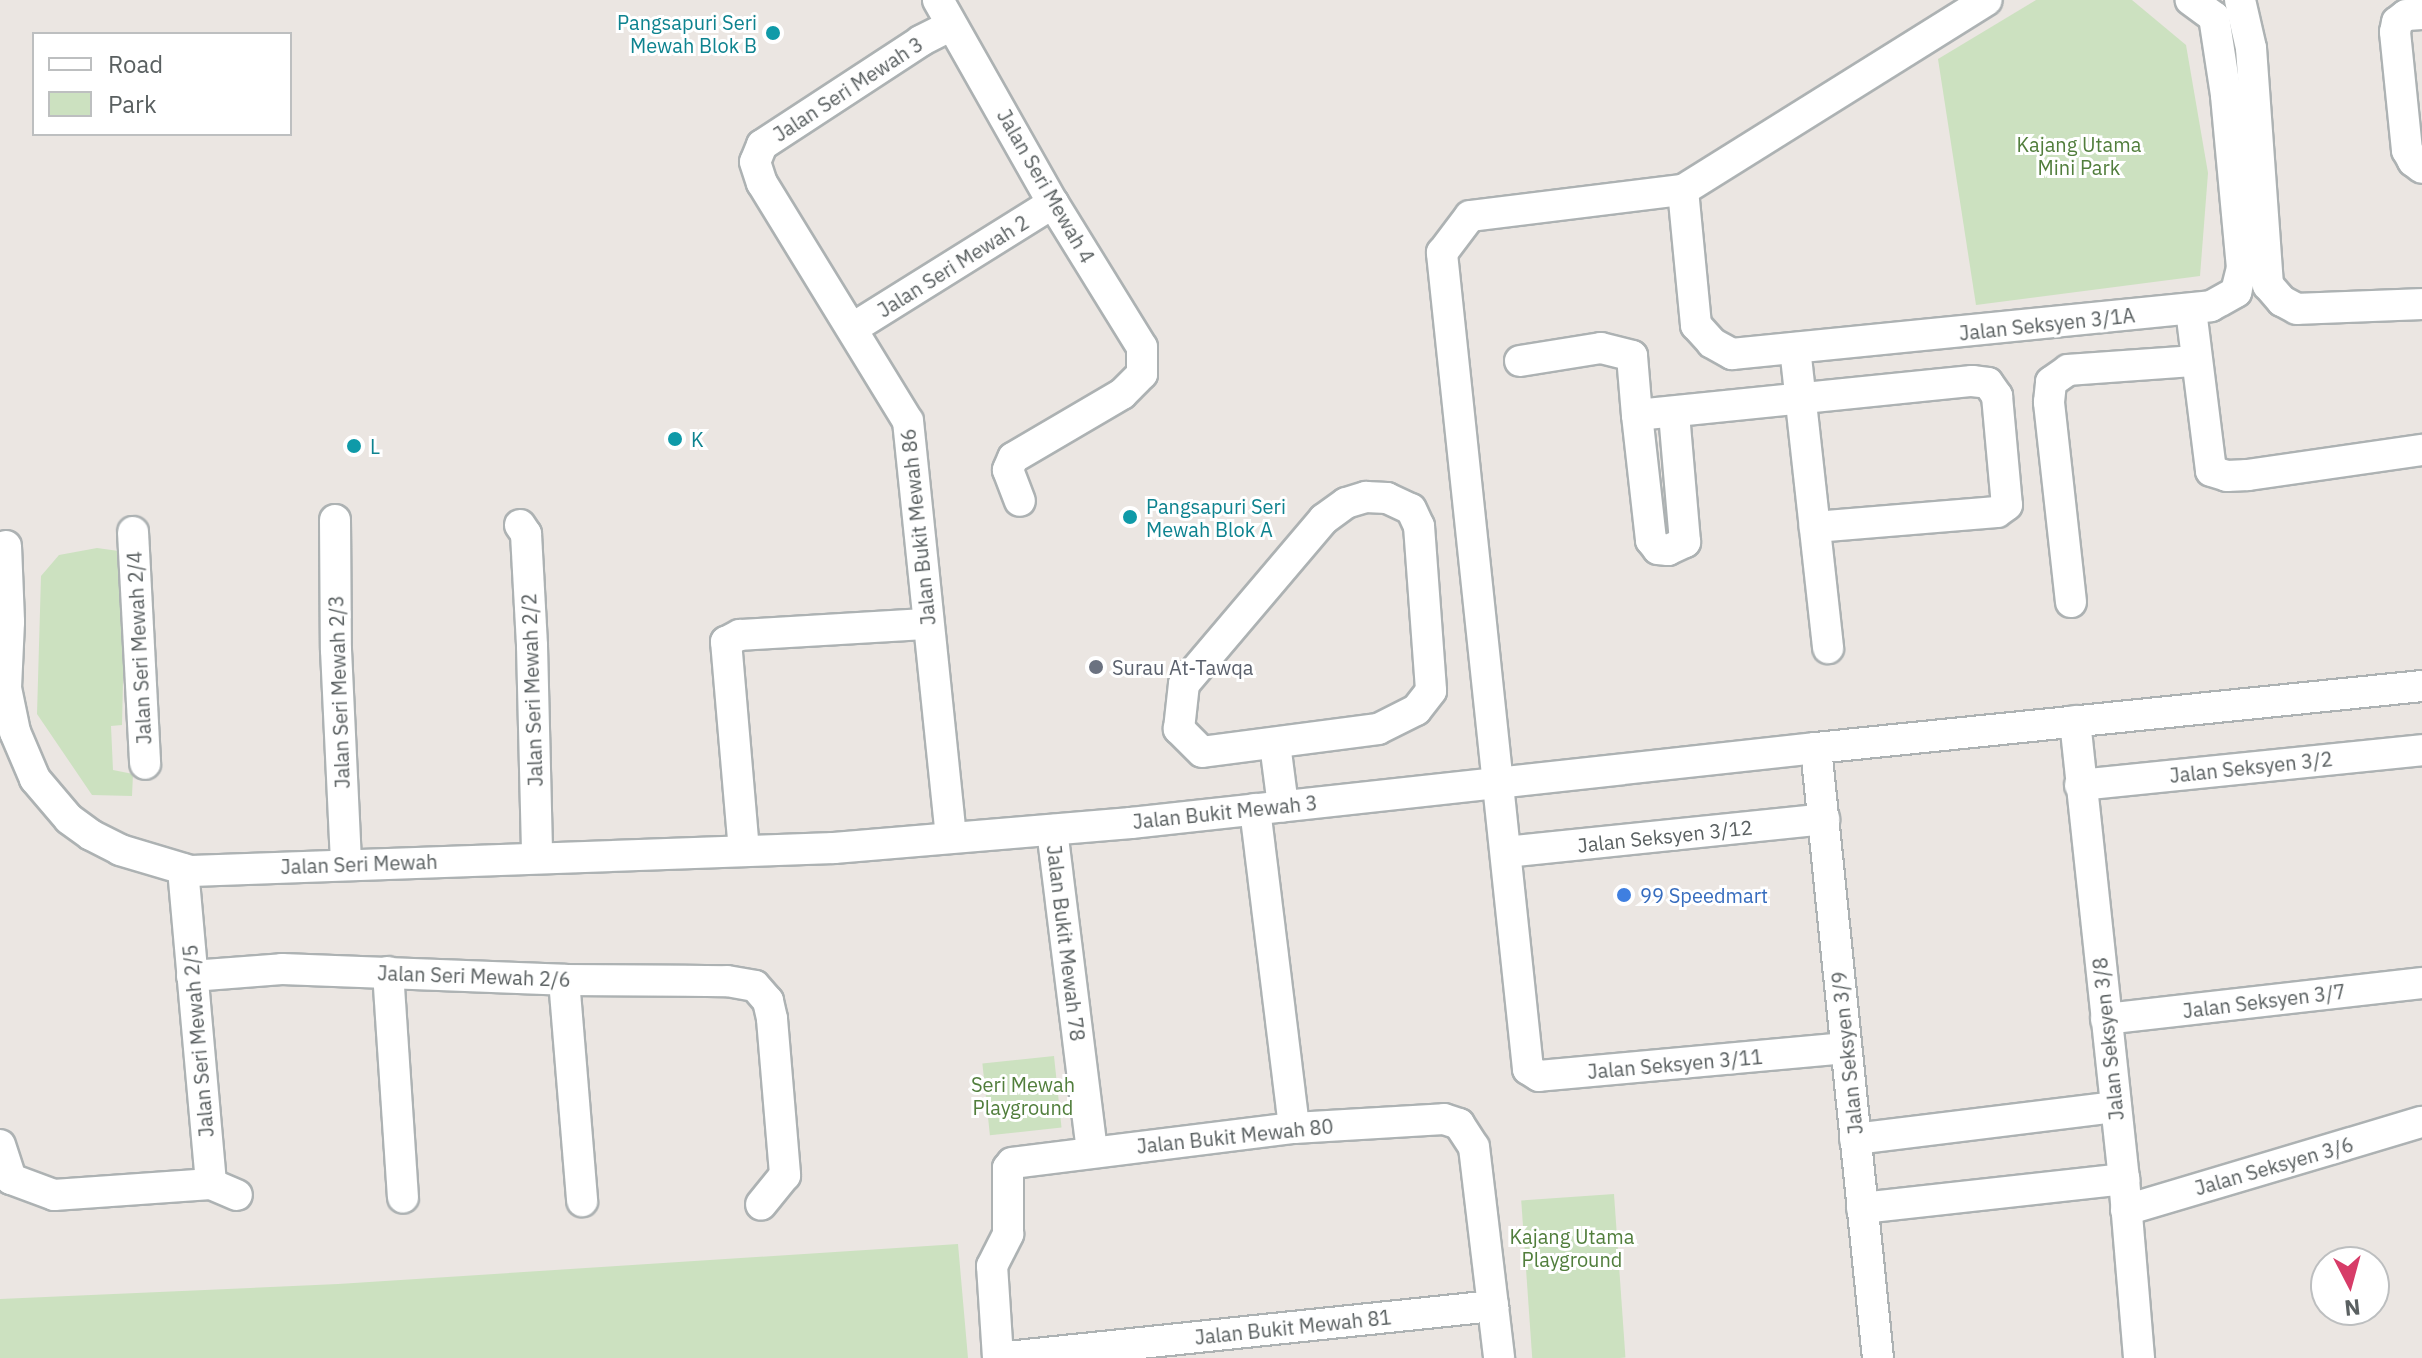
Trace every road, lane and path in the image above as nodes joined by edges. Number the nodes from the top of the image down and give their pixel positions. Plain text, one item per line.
1 (1987, 0) edge
2 (2192, 0) edge
3 (2240, 0) edge
4 (944, 13) edge
5 (2422, 14) edge
6 (755, 162) joint
7 (2422, 168) edge
8 (1683, 190) junction
9 (1053, 203) junction
10 (2422, 304) edge
11 (2191, 310) junction
12 (853, 328) junction
13 (1795, 348) junction
14 (1520, 361) dead end
15 (2195, 361) junction
16 (1801, 398) junction
17 (1674, 413) junction
18 (1637, 415) junction
19 (2422, 450) edge
20 (1020, 501) dead end
21 (335, 520) dead end
22 (520, 525) dead end
23 (1815, 527) junction
24 (133, 532) dead end
25 (6, 546) dead end
26 (2071, 602) dead end
27 (927, 624) junction
28 (1828, 648) dead end
29 (2422, 686) edge
30 (2075, 721) junction
31 (1275, 744) junction
32 (1816, 748) junction
33 (2422, 750) edge
34 (145, 764) dead end
35 (1499, 782) junction
36 (2080, 785) junction
37 (1269, 808) junction
38 (1824, 819) junction
39 (1052, 830) junction
40 (951, 837) junction
41 (744, 851) junction
42 (1506, 852) junction
43 (537, 858) junction
44 (346, 864) junction
45 (183, 869) junction
46 (388, 972) junction
47 (192, 976) junction
48 (564, 980) junction
49 (2422, 983) edge
50 (2106, 1019) junction
51 (1846, 1048) junction
52 (2116, 1107) junction
53 (2422, 1122) edge
54 (1294, 1128) junction
55 (1855, 1139) junction
56 (0, 1145) edge
57 (1092, 1150) junction
58 (2124, 1179) junction
59 (403, 1198) dead end
60 (582, 1201) dead end
61 (761, 1205) dead end
62 (1862, 1208) junction
63 (2126, 1210) junction
64 (1493, 1306) junction
65 (998, 1358) edge
66 (1499, 1358) edge
67 (1878, 1358) edge
68 (2139, 1358) edge

1 - 8 street
2 - 11 street, Jalan Seksyen 3/1A
3 - 10 street
4 - 6 street, Jalan Seri Mewah 3
4 - 9 street, Jalan Seri Mewah 4
5 - 7 street
6 - 12 street, Jalan Bukit Mewah 86
8 - 13 street, Jalan Seksyen 3/1A
8 - 35 street
9 - 12 street, Jalan Seri Mewah 2
9 - 20 street, Jalan Seri Mewah 4
11 - 13 street, Jalan Seksyen 3/1A
11 - 15 street
12 - 27 street, Jalan Bukit Mewah 86
13 - 16 street
14 - 18 street
15 - 19 street
15 - 26 street
16 - 17 street
16 - 23 street
16 - 23 street
17 - 18 street
17 - 18 street
21 - 44 street, Jalan Seri Mewah 2/3
22 - 43 street, Jalan Seri Mewah 2/2
23 - 28 street
24 - 34 street, Jalan Seri Mewah 2/4
25 - 45 street, Jalan Seri Mewah
27 - 40 street, Jalan Bukit Mewah 86
27 - 41 street
29 - 30 street, Jalan Bukit Mewah 3
30 - 32 street, Jalan Bukit Mewah 3
30 - 36 street, Jalan Seksyen 3/8
31 - 31 street
31 - 37 street
32 - 35 street, Jalan Bukit Mewah 3
32 - 38 street, Jalan Seksyen 3/9
33 - 36 street, Jalan Seksyen 3/2
35 - 37 street, Jalan Bukit Mewah 3
35 - 42 street
36 - 50 street, Jalan Seksyen 3/8
37 - 39 street, Jalan Bukit Mewah 3
37 - 54 street
38 - 42 street, Jalan Seksyen 3/12
38 - 51 street, Jalan Seksyen 3/9
39 - 40 street, Jalan Bukit Mewah 3
39 - 57 street, Jalan Bukit Mewah 78
40 - 41 street, Jalan Seri Mewah
41 - 43 street, Jalan Seri Mewah
42 - 51 street, Jalan Seksyen 3/11
43 - 44 street, Jalan Seri Mewah
44 - 45 street, Jalan Seri Mewah
45 - 47 street, Jalan Seri Mewah 2/5
46 - 47 street, Jalan Seri Mewah 2/6
46 - 48 street, Jalan Seri Mewah 2/6
46 - 59 street
47 - 56 street, Jalan Seri Mewah 2/5
48 - 60 street
48 - 61 street, Jalan Seri Mewah 2/6
49 - 50 street, Jalan Seksyen 3/7
50 - 52 street, Jalan Seksyen 3/8
51 - 55 street, Jalan Seksyen 3/9
52 - 55 street
52 - 58 street, Jalan Seksyen 3/8
53 - 63 street, Jalan Seksyen 3/6
54 - 57 street, Jalan Bukit Mewah 80
54 - 64 street, Jalan Bukit Mewah 80
55 - 62 street, Jalan Seksyen 3/9
57 - 65 street, Jalan Bukit Mewah 80
58 - 62 street
58 - 63 street, Jalan Seksyen 3/8
62 - 67 street, Jalan Seksyen 3/9
63 - 68 street, Jalan Seksyen 3/8
64 - 65 street, Jalan Bukit Mewah 81
64 - 66 street

